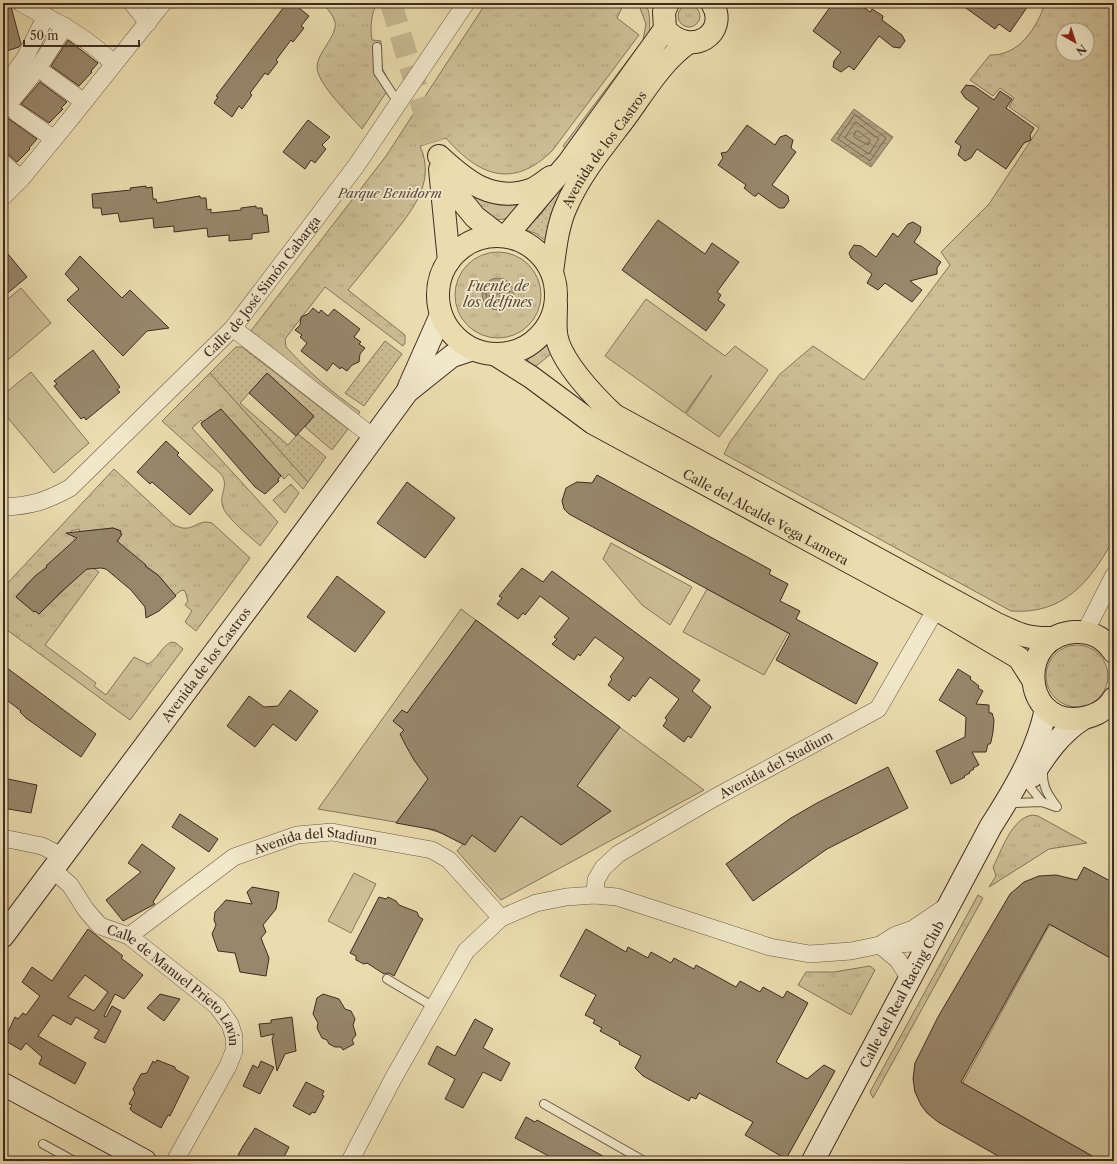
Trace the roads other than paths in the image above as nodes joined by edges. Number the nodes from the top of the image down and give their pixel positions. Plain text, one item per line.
1 (21, 3) edge
2 (132, 3) edge
3 (163, 3) edge
4 (466, 3) edge
5 (715, 4) edge
6 (42, 10) edge
7 (664, 12) edge
8 (148, 23) junction
9 (65, 26) junction
10 (688, 43) junction
11 (377, 47) dead end
12 (114, 64) junction
13 (47, 75) dead end
14 (3, 89) edge
15 (84, 102) junction
16 (399, 104) junction
17 (10, 112) edge
18 (54, 139) junction
19 (436, 149) junction
20 (3, 163) edge
21 (562, 169) junction
22 (21, 179) junction
23 (3, 197) edge
24 (502, 235) junction
25 (449, 261) junction
26 (552, 272) junction
27 (556, 305) junction
28 (441, 315) junction
29 (232, 328) junction
30 (470, 350) junction
31 (496, 355) junction
32 (407, 392) junction
33 (373, 437) junction
34 (3, 507) edge
35 (1114, 575) edge
36 (936, 609) junction
37 (1085, 632) junction
38 (1054, 638) junction
39 (1114, 652) edge
40 (1033, 680) junction
41 (1114, 698) edge
42 (1046, 709) junction
43 (1097, 716) edge
44 (1044, 758) junction
45 (1025, 778) junction
46 (1042, 802) junction
47 (1015, 803) junction
48 (991, 826) junction
49 (3, 838) edge
50 (57, 863) junction
51 (595, 895) junction
52 (949, 905) junction
53 (501, 918) junction
54 (3, 936) edge
55 (129, 936) junction
56 (930, 942) junction
57 (880, 945) junction
58 (387, 979) dead end
59 (910, 979) junction
60 (434, 1007) junction
61 (5, 1089) edge
62 (544, 1104) dead end
63 (43, 1144) dead end
64 (136, 1159) edge
65 (74, 1161) edge
66 (175, 1161) edge
67 (350, 1161) edge
68 (644, 1161) edge
69 (813, 1161) edge

1 - 6 street
2 - 8 street
3 - 8 street
4 - 16 street, Calle de José Simón Cabarga
5 - 10 main road
6 - 9 street
6 - 14 street
7 - 10 main road
7 - 21 main road, Avenida de los Castros
8 - 12 street
9 - 12 street
9 - 17 street
10 - 26 main road, Avenida de los Castros
11 - 16 lane
12 - 15 street
13 - 15 street
15 - 18 street
16 - 29 street, Calle de José Simón Cabarga
17 - 18 street
18 - 22 street
19 - 21 main road
19 - 24 main road
19 - 25 main road
20 - 22 street
21 - 24 main road, Avenida de los Castros
22 - 23 street
24 - 25 main road
24 - 26 main road
25 - 28 main road
26 - 27 main road
27 - 31 main road
27 - 38 main road, Calle del Alcalde Vega Lamera
28 - 30 main road
28 - 32 main road, Avenida de los Castros
29 - 33 street
29 - 34 street, Calle de José Simón Cabarga
30 - 31 main road
30 - 32 main road, Avenida de los Castros
31 - 36 main road, Calle del Alcalde Vega Lamera
32 - 33 main road, Avenida de los Castros
33 - 50 main road, Avenida de los Castros
35 - 37 street
36 - 40 main road, Calle del Alcalde Vega Lamera
36 - 51 street, Avenida del Stadium
37 - 38 main road
37 - 39 main road
38 - 40 main road
40 - 42 main road, Calle del Alcalde Vega Lamera
41 - 43 main road
42 - 43 main road
42 - 45 main road, Calle del Real Racing Club
43 - 44 main road
44 - 45 main road
44 - 46 lane
45 - 46 lane
45 - 47 main road
45 - 48 main road, Calle del Real Racing Club
46 - 47 lane
47 - 48 main road, Calle del Real Racing Club
48 - 52 main road, Calle del Real Racing Club
49 - 50 street, Calle de Manuel Prieto Lavín
50 - 54 main road, Avenida de los Castros
50 - 55 street, Calle de Manuel Prieto Lavín
51 - 53 street
51 - 57 street
52 - 56 main road, Calle del Real Racing Club
52 - 57 street
53 - 55 street, Avenida del Stadium
53 - 60 street
55 - 66 street, Calle de Manuel Prieto Lavín
56 - 57 street
56 - 59 main road, Calle del Real Racing Club
57 - 59 street
58 - 60 lane
59 - 69 main road, Calle del Real Racing Club
60 - 67 street
61 - 64 main road
62 - 68 lane
63 - 65 lane

